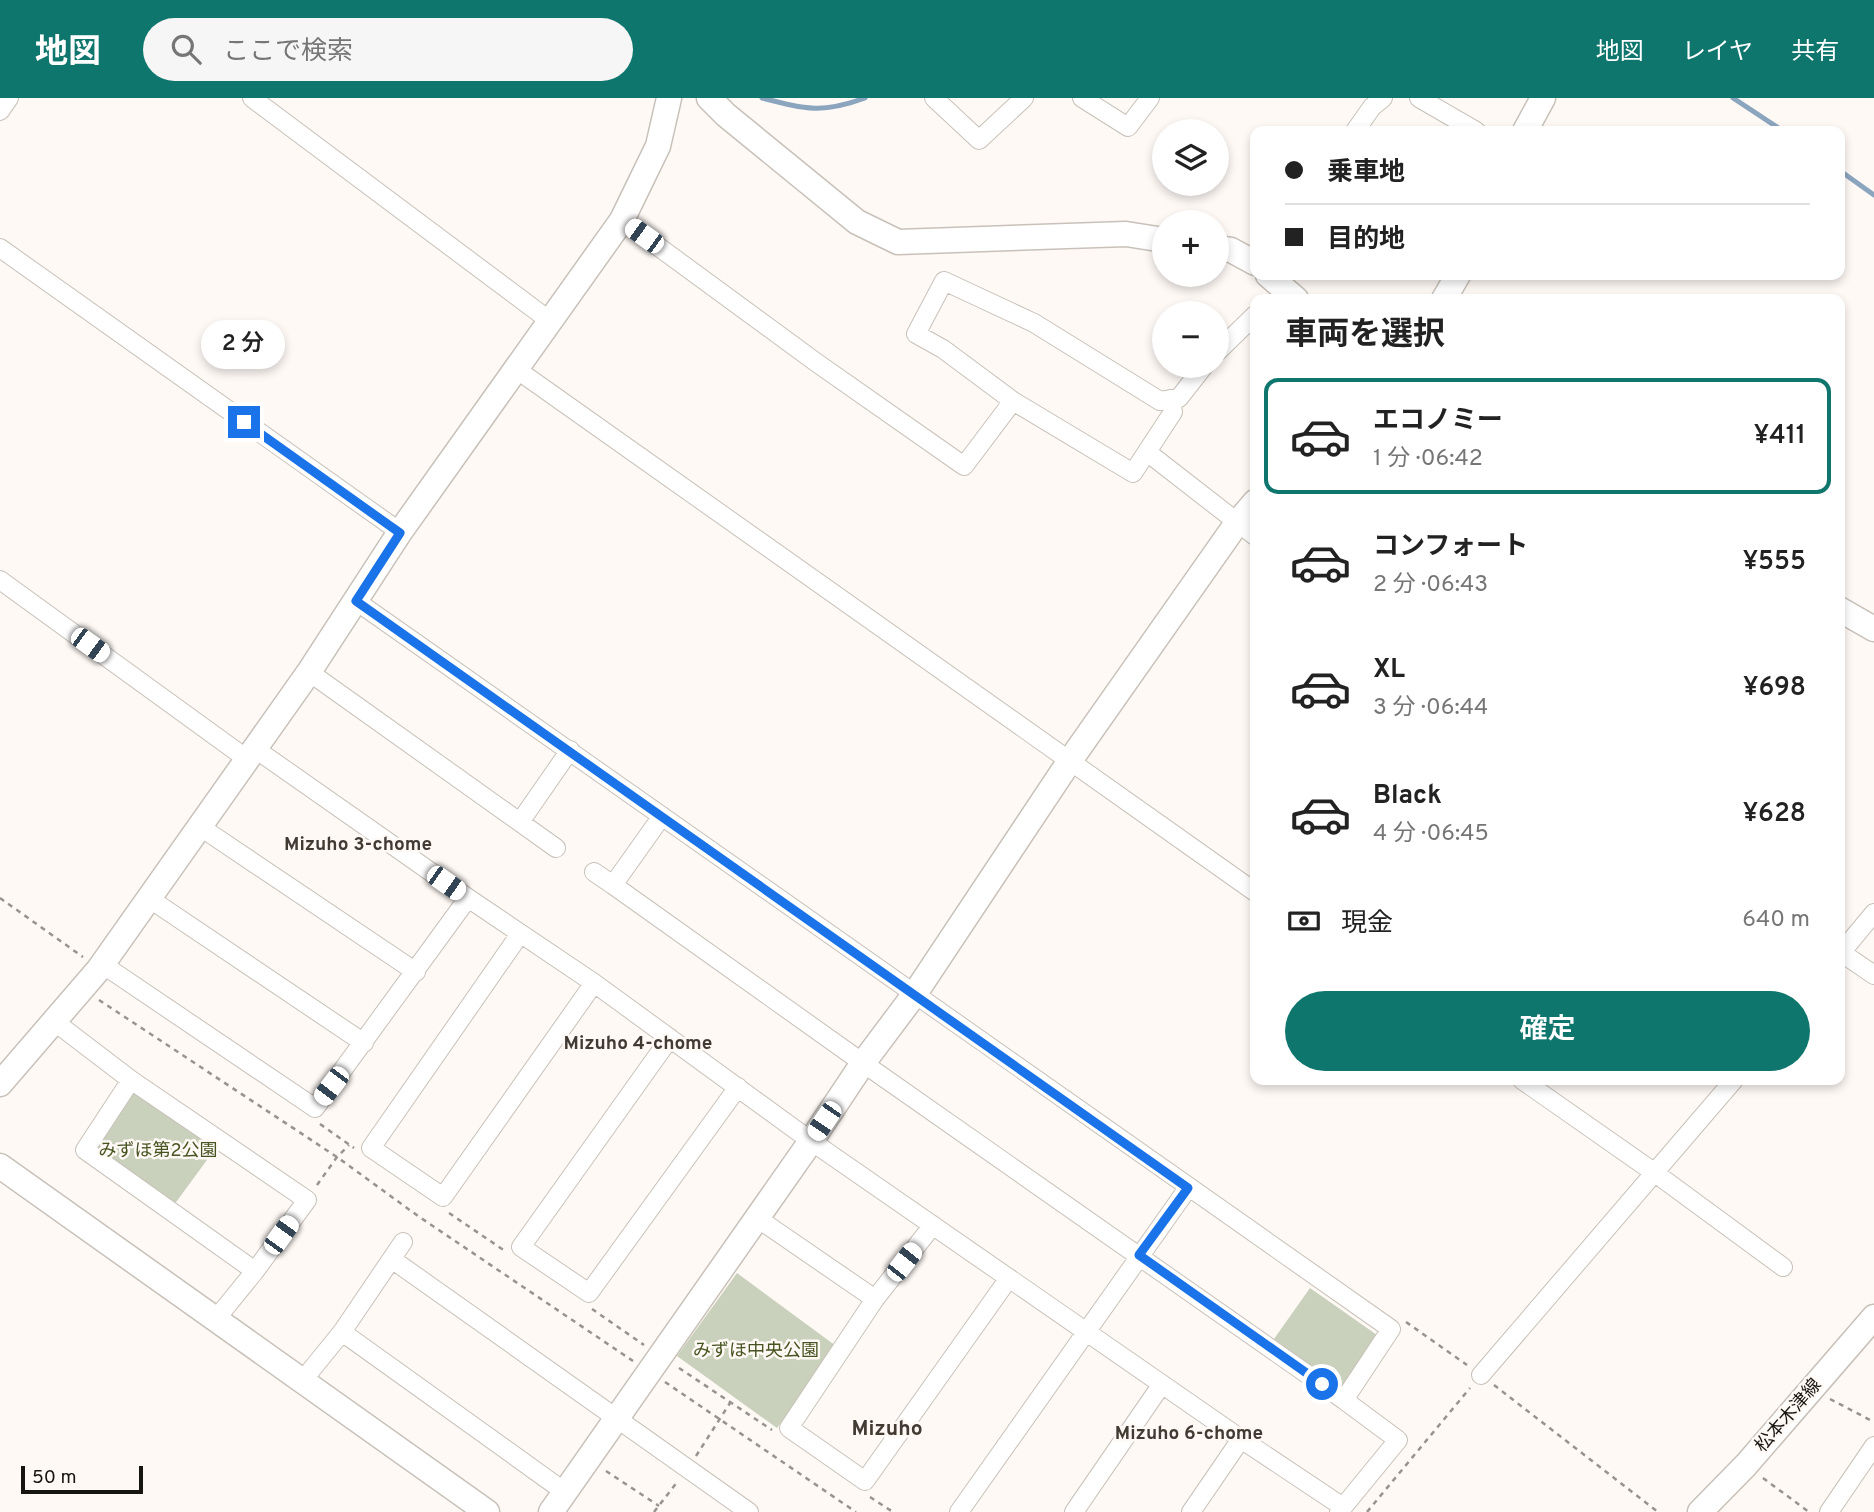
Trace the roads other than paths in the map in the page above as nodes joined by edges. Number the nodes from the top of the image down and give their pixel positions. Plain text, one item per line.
1 (9, 98) edge
2 (252, 98) edge
3 (669, 98) edge
4 (709, 98) edge
5 (934, 98) edge
6 (1082, 98) edge
7 (1150, 98) edge
8 (1543, 98) edge
9 (1427, 100) edge
10 (1013, 101) edge
11 (1372, 101) edge
12 (0, 111) edge
13 (1358, 126) edge
14 (1468, 126) edge
15 (1528, 126) edge
16 (622, 220) junction
17 (1152, 238) edge
18 (0, 248) edge
19 (1229, 250) edge
20 (1250, 260) edge
21 (1250, 320) edge
22 (550, 321) junction
23 (1229, 340) edge
24 (516, 369) junction
25 (1195, 378) edge
26 (1170, 399) junction
27 (1013, 401) junction
28 (1147, 452) junction
29 (1246, 530) edge
30 (400, 533) junction
31 (0, 580) edge
32 (356, 601) junction
33 (1845, 612) edge
34 (1874, 629) edge
35 (309, 672) junction
36 (570, 750) junction
37 (251, 753) junction
38 (1069, 762) junction
39 (662, 816) junction
40 (520, 822) junction
41 (199, 826) junction
42 (556, 848) dead end
43 (594, 872) dead end
44 (613, 885) junction
45 (1250, 889) edge
46 (468, 898) junction
47 (150, 899) junction
48 (1874, 913) edge
49 (520, 934) junction
50 (1845, 947) edge
51 (1845, 956) edge
52 (101, 966) junction
53 (416, 972) junction
54 (1874, 975) edge
55 (594, 983) junction
56 (914, 995) junction
57 (55, 1022) junction
58 (670, 1038) junction
59 (364, 1043) junction
60 (863, 1063) junction
61 (131, 1080) junction
62 (0, 1084) edge
63 (1529, 1085) edge
64 (1730, 1085) edge
65 (738, 1087) junction
66 (811, 1140) junction
67 (0, 1166) edge
68 (1655, 1173) junction
69 (1188, 1188) junction
70 (757, 1218) junction
71 (933, 1224) junction
72 (403, 1242) dead end
73 (1139, 1255) junction
74 (393, 1260) junction
75 (1783, 1267) dead end
76 (255, 1271) junction
77 (1009, 1278) junction
78 (875, 1299) junction
79 (1874, 1317) edge
80 (216, 1319) junction
81 (342, 1332) junction
82 (1088, 1332) junction
83 (1481, 1375) road end
84 (303, 1380) junction
85 (1162, 1384) junction
86 (1344, 1400) junction
87 (617, 1417) junction
88 (1241, 1439) junction
89 (1874, 1446) edge
90 (558, 1502) edge
91 (728, 1506) edge
92 (1341, 1510) edge
93 (487, 1512) edge
94 (749, 1512) edge
95 (959, 1512) edge
96 (1074, 1512) edge
97 (1191, 1512) edge
98 (1700, 1512) edge
99 (1829, 1512) edge

1 - 12 street
2 - 22 street
3 - 16 street
4 - 17 street
5 - 10 street
6 - 7 street
8 - 15 street
9 - 14 street
11 - 13 street
16 - 22 street
16 - 27 street
18 - 30 street
19 - 20 street
21 - 23 street
22 - 24 street
24 - 30 street
24 - 38 street
25 - 26 street
26 - 27 street
26 - 28 street
27 - 28 street
28 - 29 street
29 - 38 street
30 - 32 street
31 - 37 street
32 - 35 street
32 - 36 street
33 - 34 street
35 - 37 street
35 - 40 street
36 - 39 street
36 - 40 street
37 - 41 street
37 - 46 street
38 - 45 street
38 - 56 street
39 - 44 street
39 - 56 street
40 - 42 street
41 - 47 street
41 - 53 street
43 - 44 street
44 - 60 street
46 - 49 street
46 - 53 street
47 - 52 street
47 - 59 street
48 - 50 street
49 - 55 street
49 - 55 street
51 - 54 street
52 - 57 street
52 - 59 street
53 - 59 street
55 - 58 street
56 - 60 street
56 - 69 street
57 - 61 street
57 - 62 street
58 - 65 street
58 - 65 street
60 - 66 street
60 - 73 street
61 - 76 street
61 - 76 street
63 - 68 street
64 - 68 street
65 - 66 street
66 - 70 street
66 - 71 street
67 - 80 street
68 - 75 street
68 - 83 street
69 - 73 street
69 - 86 street
70 - 78 street
70 - 87 street
71 - 77 street
71 - 78 street
72 - 74 street
73 - 82 street
73 - 86 street
74 - 81 street
74 - 87 street
76 - 80 street
77 - 78 street
77 - 82 street
79 - 98 street, 松本木津線
80 - 84 street
81 - 84 street
81 - 90 street
82 - 85 street
82 - 95 street
84 - 93 street
85 - 88 street
85 - 96 street
86 - 92 street
87 - 90 street
87 - 91 street
88 - 92 street
88 - 97 street
89 - 99 street
91 - 94 street

